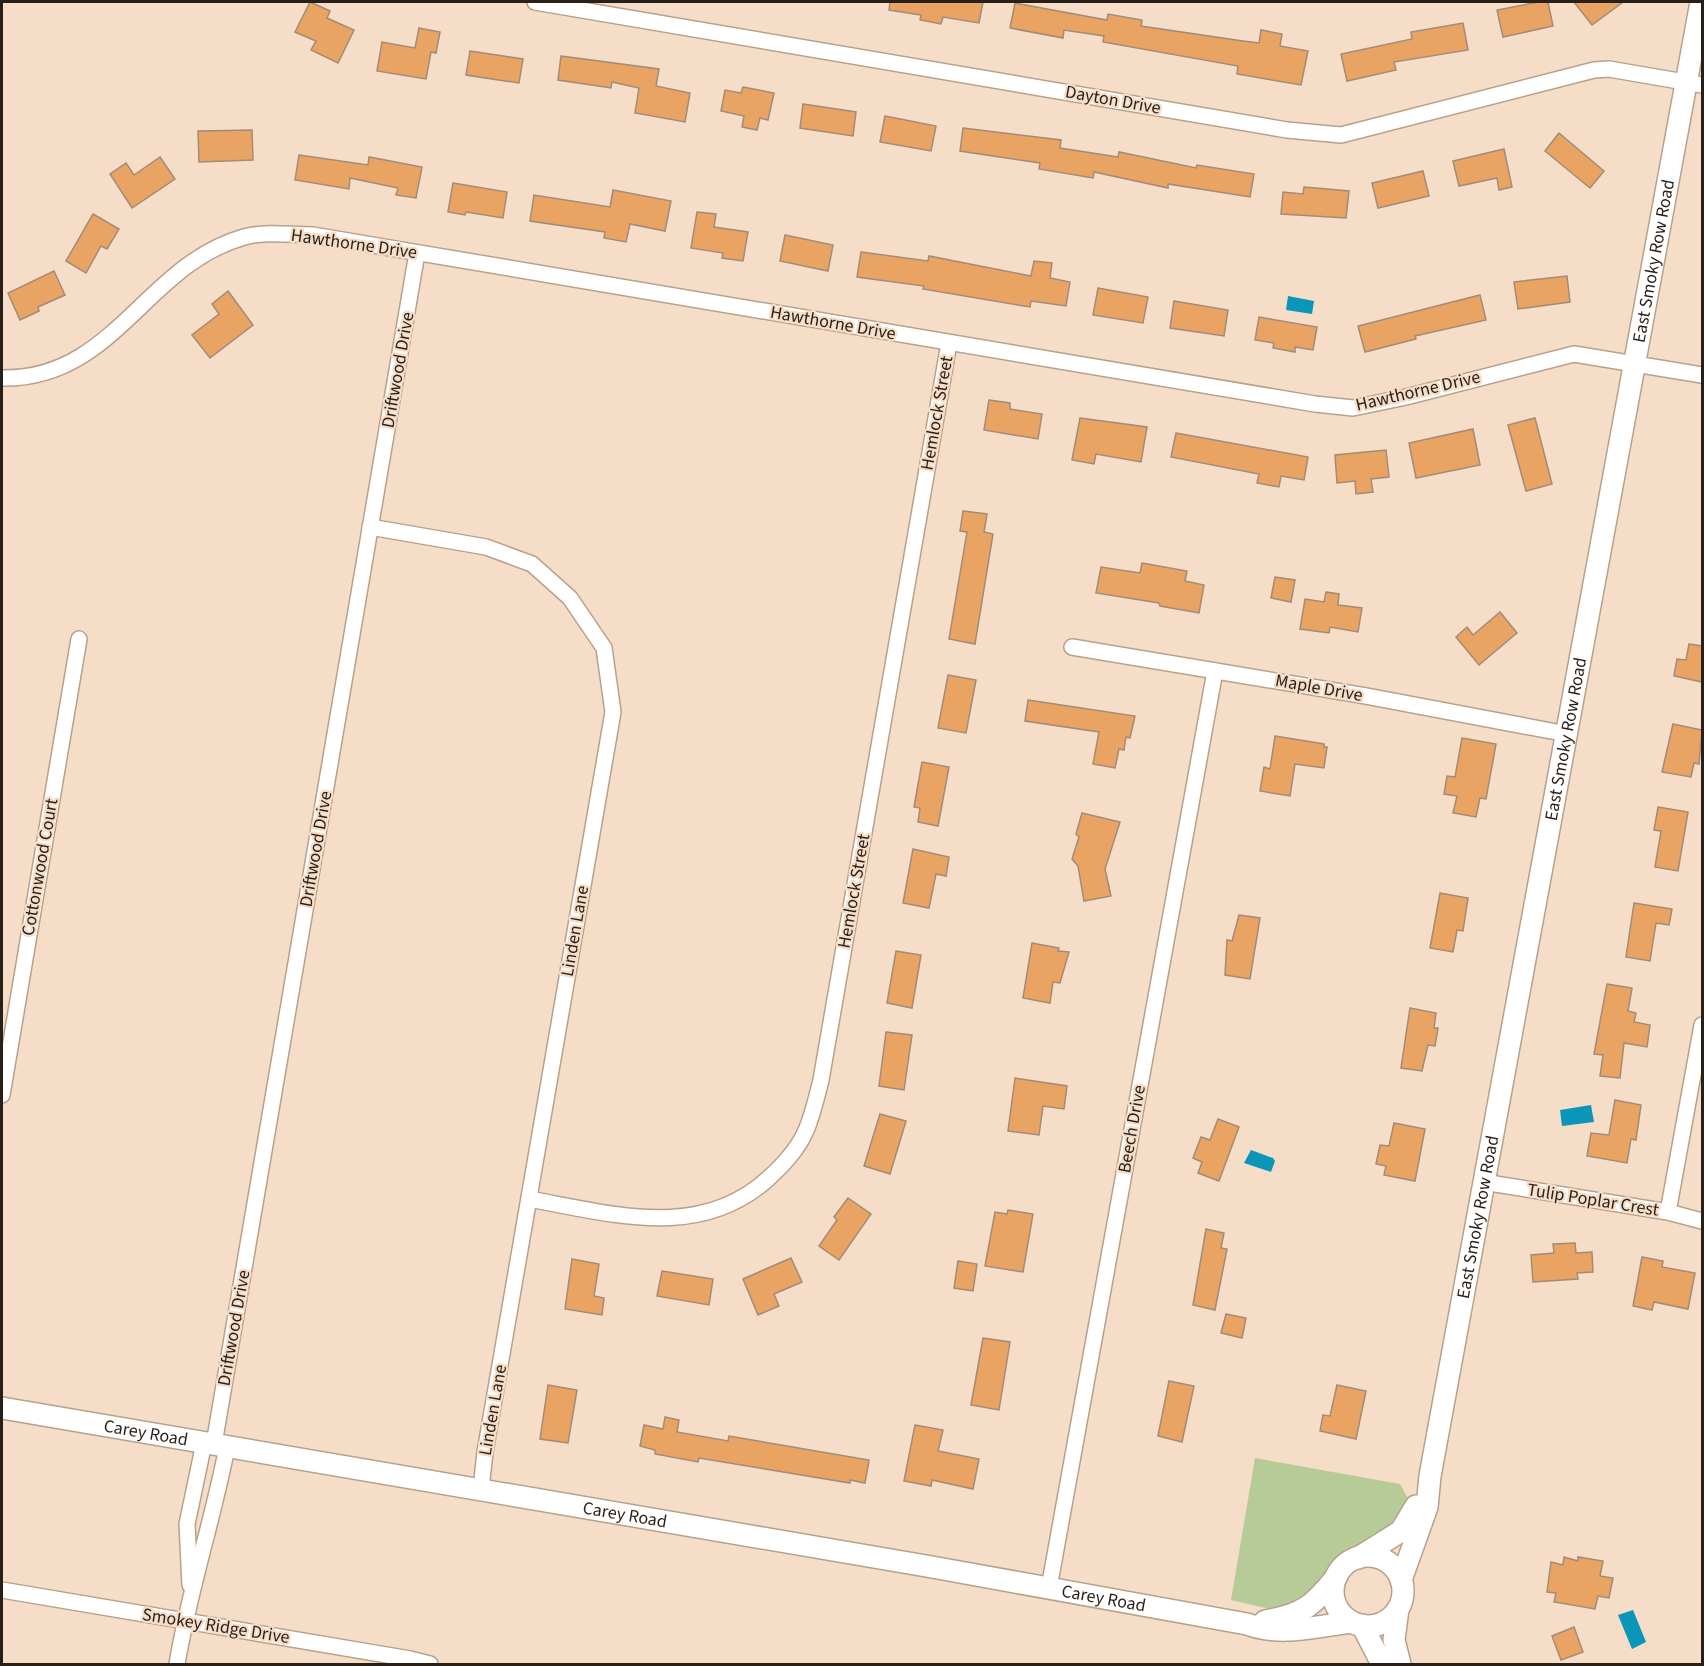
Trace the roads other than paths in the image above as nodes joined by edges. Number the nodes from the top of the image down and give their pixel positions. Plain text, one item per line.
1 (535, 2) edge
2 (1701, 2) edge
3 (607, 8) edge
4 (1695, 83) edge
5 (417, 253) junction
6 (949, 343) junction
7 (1635, 362) junction
8 (1702, 375) edge
9 (2, 378) edge
10 (370, 527) junction
11 (79, 639) dead end
12 (1072, 647) dead end
13 (1215, 671) junction
14 (1567, 734) junction
15 (1702, 1025) edge
16 (2, 1095) edge
17 (1483, 1182) junction
18 (530, 1199) junction
19 (1668, 1212) junction
20 (1702, 1221) edge
21 (2, 1408) edge
22 (215, 1445) junction
23 (1430, 1476) junction
24 (481, 1489) junction
25 (1357, 1559) junction
26 (1339, 1572) junction
27 (1401, 1580) junction
28 (1049, 1588) junction
29 (2, 1590) edge
30 (191, 1594) junction
31 (1398, 1609) junction
32 (184, 1621) junction
33 (1247, 1624) junction
34 (1357, 1624) junction
35 (177, 1665) edge
36 (430, 1665) edge
37 (1382, 1665) edge
38 (1400, 1665) edge

1 - 3 street, Dayton Drive
2 - 4 street, East Smoky Row Road
3 - 4 street, Dayton Drive
4 - 7 street, East Smoky Row Road
5 - 6 street, Hawthorne Drive
5 - 9 street, Hawthorne Drive
5 - 10 street, Driftwood Drive
6 - 7 street, Hawthorne Drive
6 - 18 street, Hemlock Street
7 - 8 street, Hawthorne Drive
7 - 14 street, East Smoky Row Road
10 - 18 street, Linden Lane
10 - 22 street, Driftwood Drive
11 - 16 street, Cottonwood Court
12 - 13 street, Maple Drive
13 - 14 street, Maple Drive
13 - 28 street, Beech Drive
14 - 17 street, East Smoky Row Road
15 - 19 street
17 - 19 street, Tulip Poplar Crest
17 - 23 street, East Smoky Row Road
18 - 24 street, Linden Lane
19 - 20 street, Tulip Poplar Crest
21 - 22 street, Carey Road
22 - 24 street, Carey Road
22 - 30 street, Driftwood Drive
22 - 30 street
23 - 25 street, East Smoky Row Road
23 - 27 street, East Smoky Row Road
24 - 28 street, Carey Road
25 - 26 street
25 - 27 street
26 - 33 street, Carey Road
26 - 34 street
27 - 31 street
28 - 33 street, Carey Road
29 - 32 street, Smokey Ridge Drive
30 - 32 street, Driftwood Drive
31 - 34 street
31 - 38 street
32 - 35 street, Driftwood Drive
32 - 36 street, Smokey Ridge Drive
33 - 34 street, Carey Road
34 - 37 street

